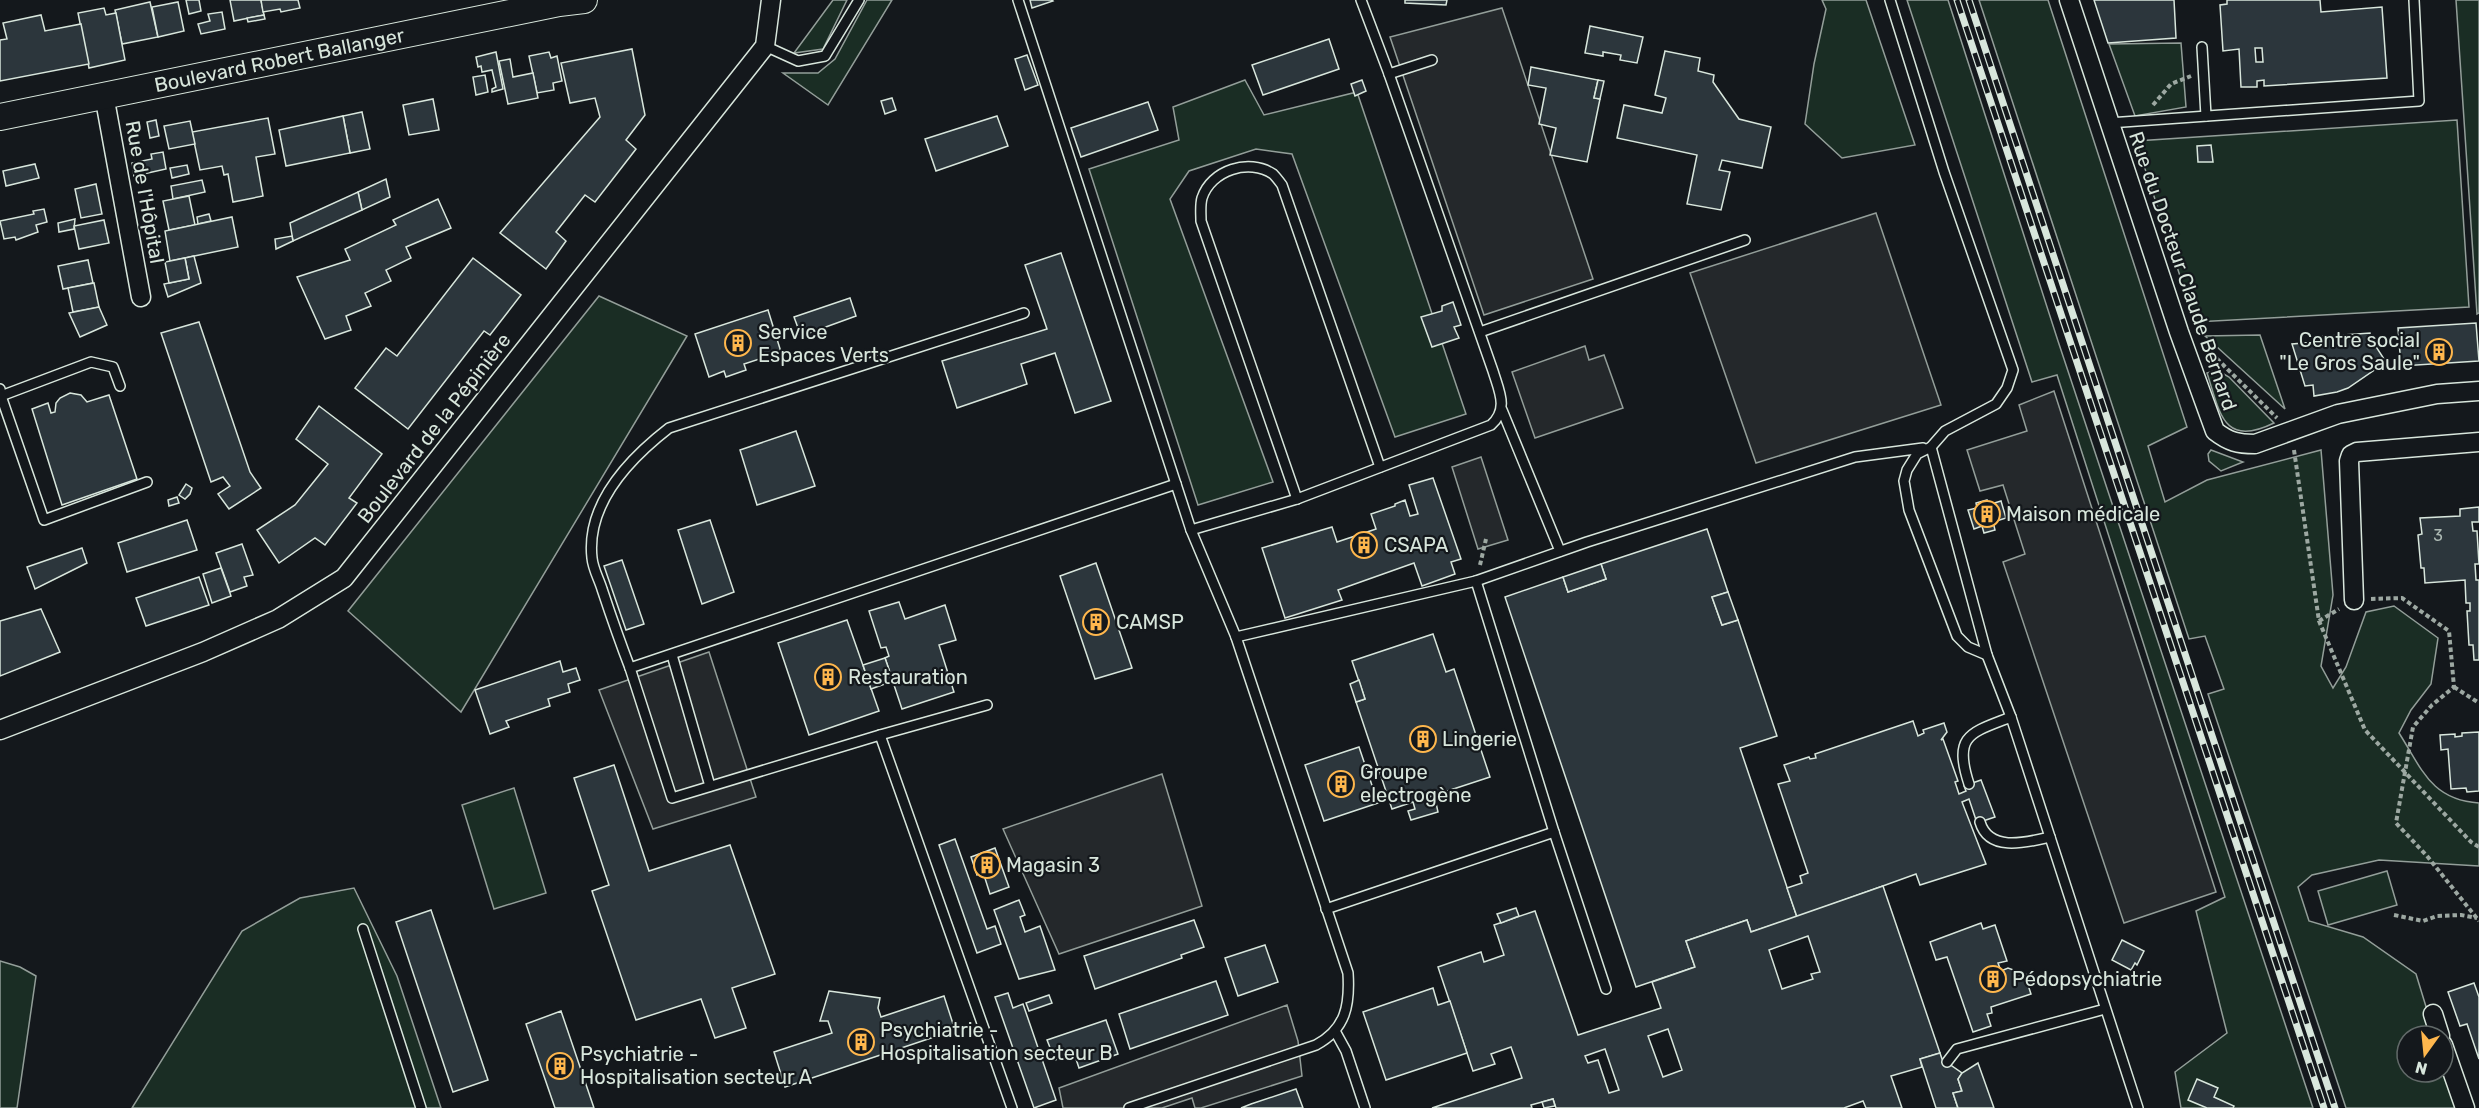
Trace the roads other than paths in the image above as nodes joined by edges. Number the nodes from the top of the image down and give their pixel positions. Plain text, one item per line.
1 (771, 0) edge
2 (859, 0) edge
3 (1018, 0) edge
4 (1361, 0) edge
5 (1890, 0) edge
6 (2069, 0) edge
7 (2414, 0) edge
8 (569, 1) edge
9 (765, 46) junction
10 (2202, 47) dead end
11 (1432, 60) dead end
12 (1389, 74) junction
13 (104, 95) junction
14 (2206, 116) junction
15 (0, 117) edge
16 (2109, 123) junction
17 (1745, 240) dead end
18 (141, 297) dead end
19 (1024, 313) dead end
20 (1480, 332) junction
21 (120, 386) dead end
22 (2479, 391) edge
23 (1, 393) edge
24 (1502, 410) junction
25 (2479, 442) edge
26 (1931, 447) junction
27 (1380, 467) junction
28 (147, 482) dead end
29 (1176, 484) junction
30 (1297, 499) junction
31 (1191, 530) junction
32 (1560, 551) junction
33 (1476, 581) junction
34 (2354, 600) road end
35 (1236, 637) junction
36 (672, 655) junction
37 (1987, 655) junction
38 (630, 668) junction
39 (987, 705) dead end
40 (2011, 717) junction
41 (0, 730) edge
42 (880, 735) junction
43 (1969, 784) dead end
44 (710, 786) junction
45 (1980, 822) dead end
46 (1554, 832) junction
47 (2050, 837) junction
48 (1326, 909) junction
49 (363, 929) dead end
50 (1606, 989) dead end
51 (2105, 1009) junction
52 (2433, 1014) dead end
53 (2436, 1024) edge
54 (1335, 1031) junction
55 (1947, 1062) dead end
56 (2455, 1079) edge
57 (421, 1108) edge
58 (1012, 1108) edge
59 (1129, 1108) edge
60 (1365, 1108) edge
61 (2138, 1108) edge
62 (2465, 1108) edge

1 - 9 street
2 - 9 lane
3 - 29 lane
4 - 12 lane
5 - 26 lane
6 - 16 street, Rue du Docteur Claude Bernard
7 - 14 lane
8 - 13 main road, Boulevard Robert Ballanger
9 - 41 street, Boulevard de la Pépinière
10 - 14 lane
11 - 12 lane
12 - 20 lane
13 - 15 main road, Boulevard Robert Ballanger
13 - 18 street, Rue de l'Hôpital
14 - 16 lane
16 - 22 street, Rue du Docteur Claude Bernard
17 - 20 lane
19 - 38 lane
20 - 24 lane
21 - 23 lane
23 - 28 lane
24 - 27 lane
24 - 32 lane
25 - 34 street
26 - 32 lane
26 - 37 lane
26 - 37 lane
27 - 30 lane
27 - 30 lane
29 - 31 lane
29 - 36 lane
30 - 31 lane
31 - 35 lane
32 - 33 lane
33 - 35 lane
33 - 46 lane
35 - 48 lane
36 - 38 lane
36 - 44 lane
37 - 40 lane
38 - 44 lane
39 - 42 lane
40 - 43 lane
40 - 47 lane
42 - 44 lane
42 - 58 lane
45 - 47 lane
46 - 48 lane
46 - 50 lane
47 - 51 lane
48 - 54 lane
49 - 57 lane
51 - 55 lane
51 - 61 lane
52 - 53 street
54 - 59 lane
54 - 60 lane
56 - 62 street

